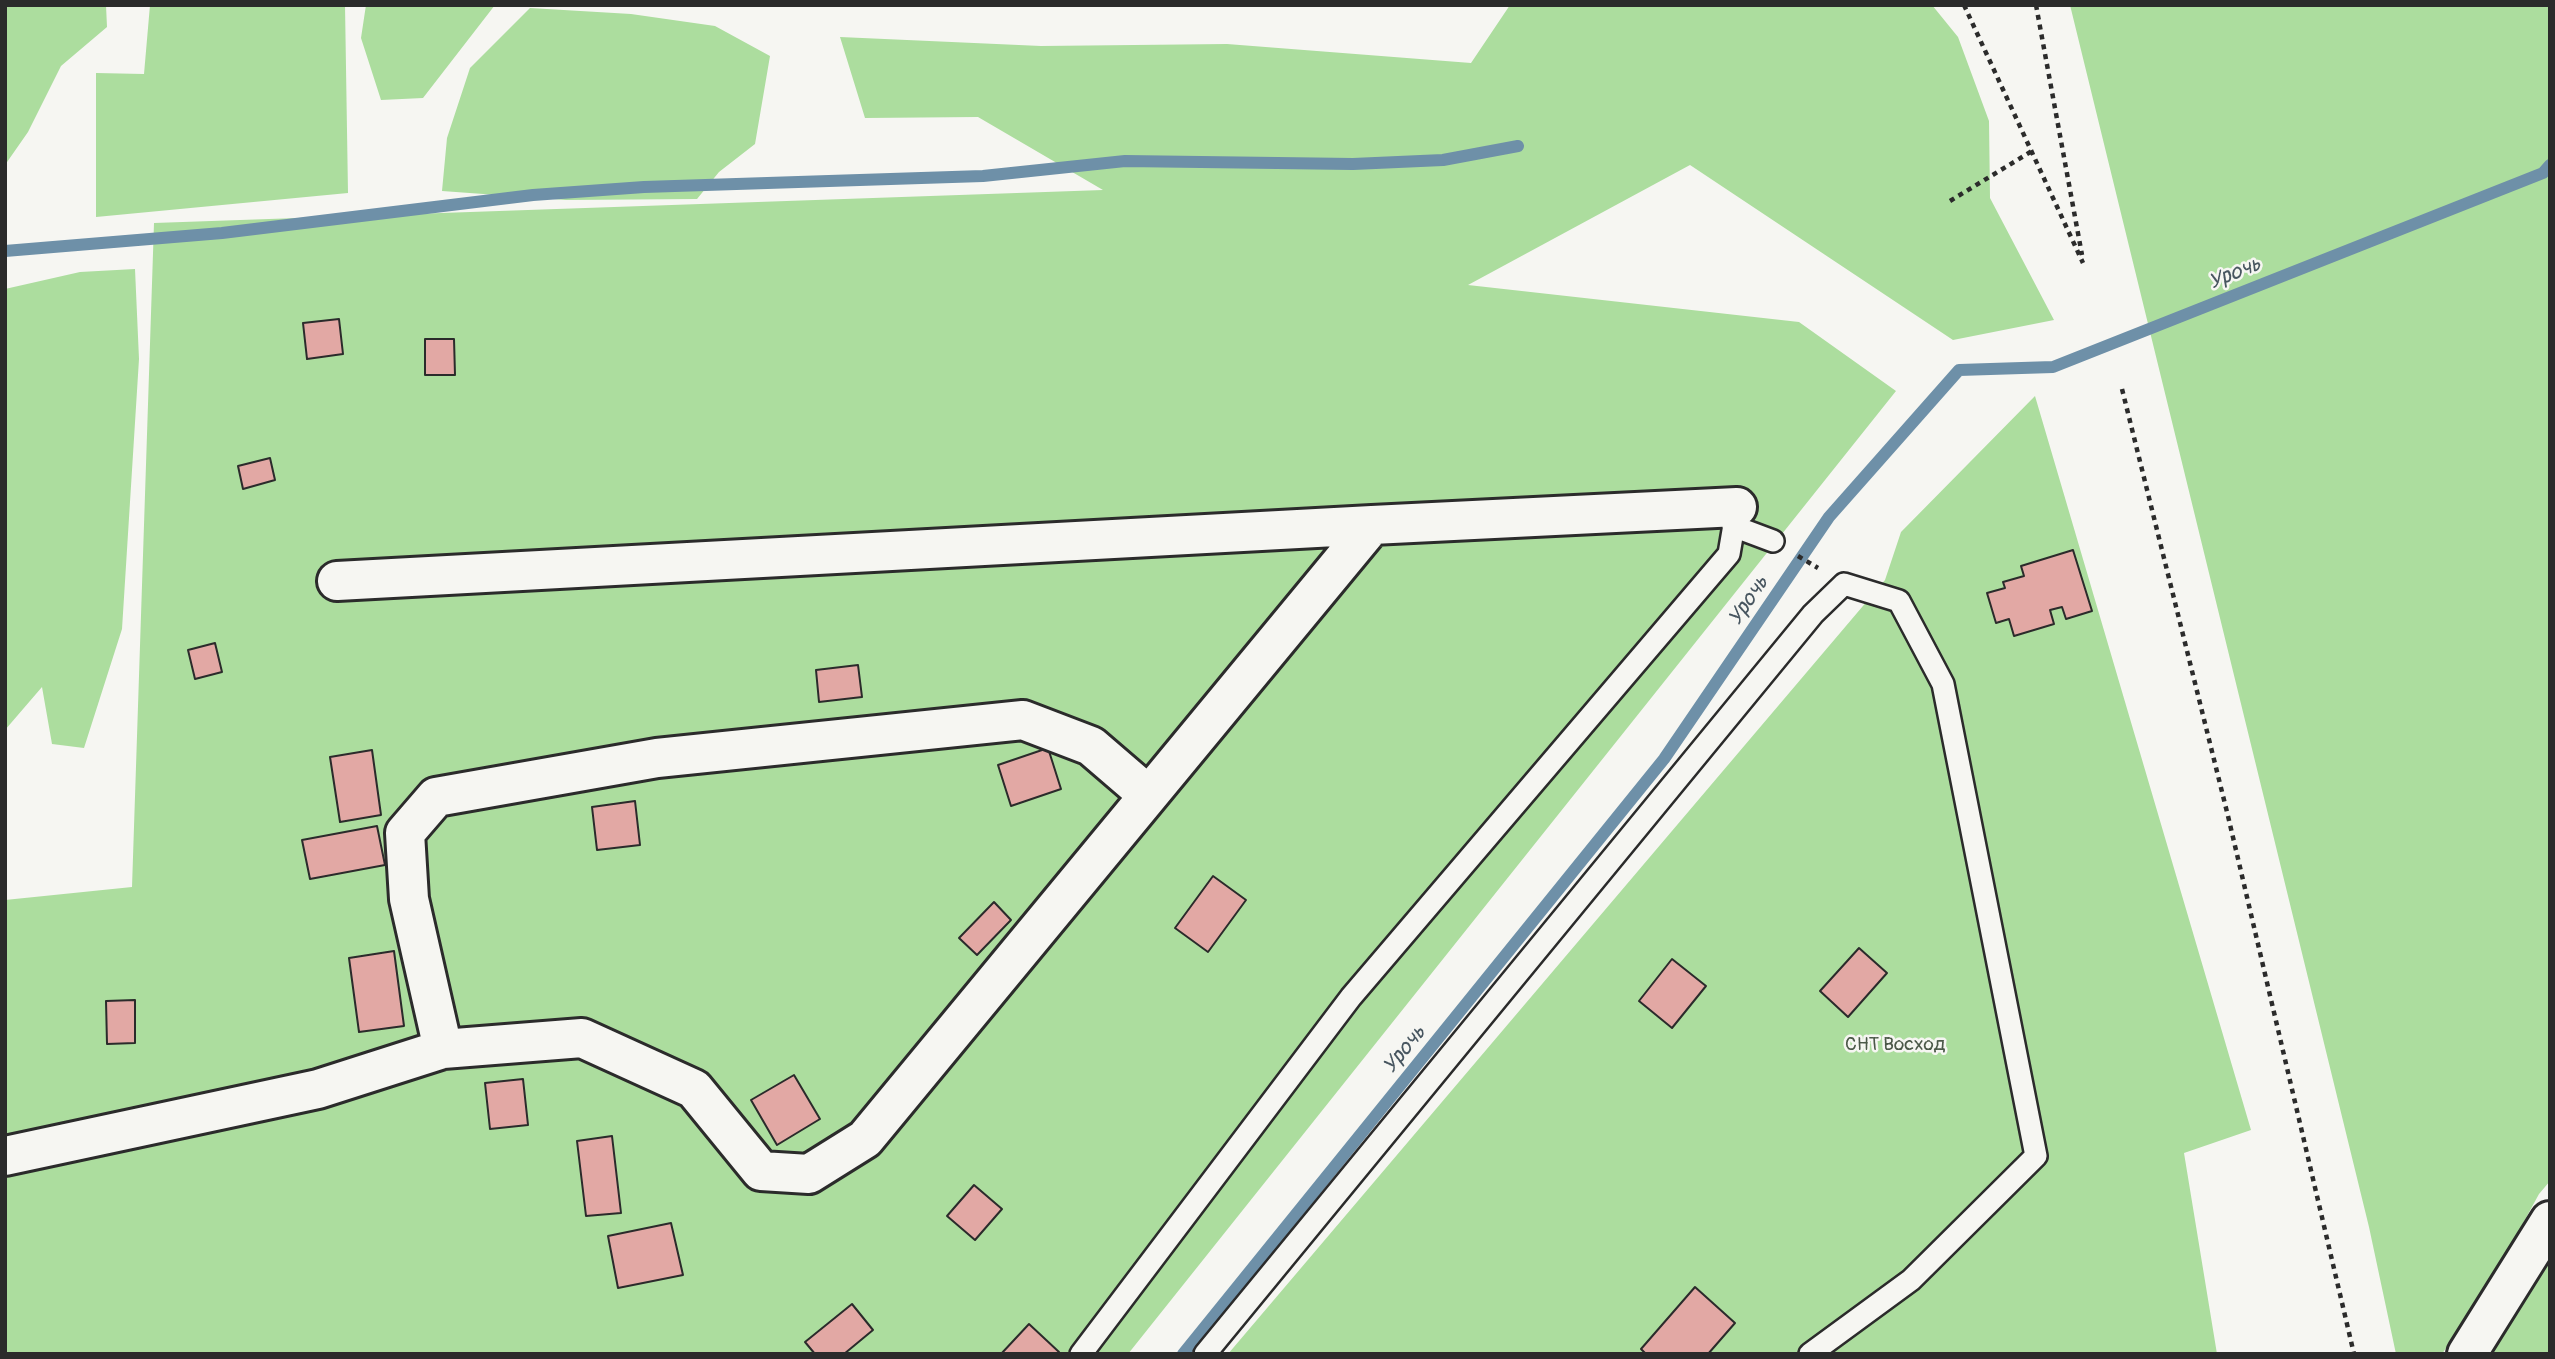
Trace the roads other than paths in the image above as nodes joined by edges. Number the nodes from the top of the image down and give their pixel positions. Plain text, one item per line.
1 (1735, 517) junction
2 (1371, 525) junction
3 (1773, 541) dead end
4 (337, 580) dead end
5 (1148, 795) junction
6 (443, 1049) junction
7 (5, 1156) edge
8 (2550, 1221) edge
9 (1081, 1354) edge
10 (1205, 1354) edge
11 (1810, 1354) edge
12 (2466, 1354) edge

1 - 2 street
1 - 3 lane
1 - 9 lane
2 - 4 street
2 - 5 street
5 - 6 street
5 - 6 street
6 - 7 street
8 - 12 street
10 - 11 lane

